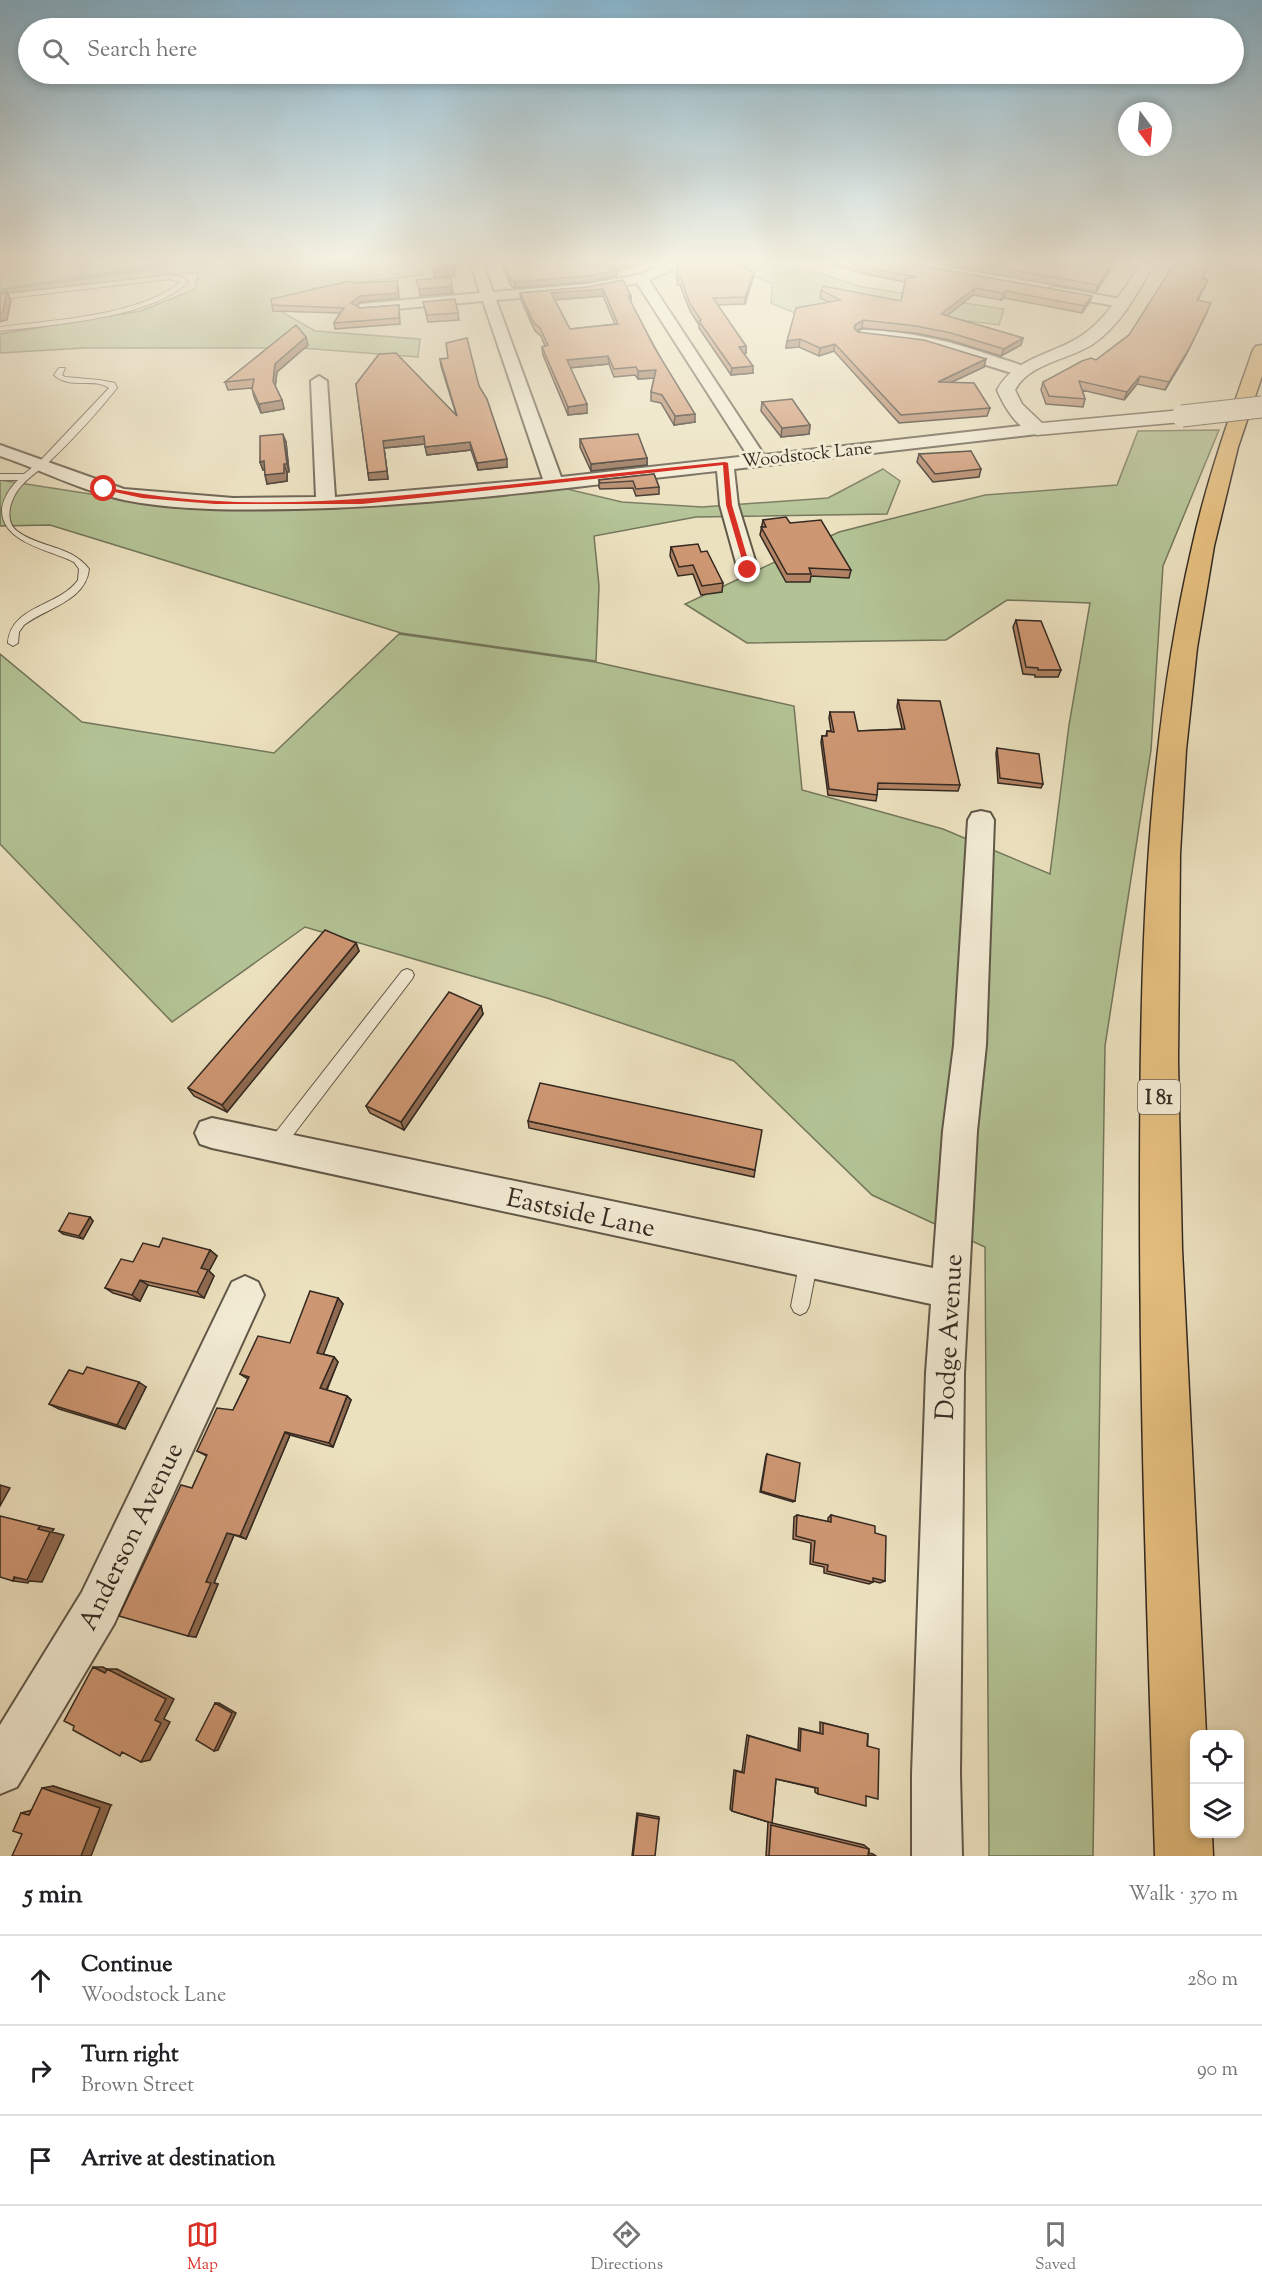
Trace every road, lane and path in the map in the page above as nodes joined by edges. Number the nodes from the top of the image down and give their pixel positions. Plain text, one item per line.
1 (1262, 350) edge
2 (507, 351) edge
3 (688, 351) edge
4 (967, 351) edge
5 (1064, 351) edge
6 (62, 370) dead end
7 (1021, 371) junction
8 (319, 381) dead end
9 (1262, 407) edge
10 (1037, 429) junction
11 (0, 450) edge
12 (759, 460) junction
13 (725, 463) junction
14 (42, 464) junction
15 (0, 477) edge
16 (25, 477) junction
17 (554, 483) junction
18 (326, 504) junction
19 (748, 570) dead end
20 (13, 643) dead end
21 (981, 820) dead end
22 (407, 975) dead end
23 (212, 1133) dead end
24 (275, 1147) junction
25 (809, 1260) junction
26 (950, 1290) junction
27 (245, 1295) dead end
28 (800, 1306) dead end
29 (0, 1770) edge
30 (937, 1856) edge
31 (1184, 1856) edge

1 - 31 highway, I 81
2 - 17 street
3 - 12 street
4 - 7 street
5 - 7 street
6 - 14 lane
7 - 10 street
8 - 18 street
9 - 10 street, Woodstock Lane, bridge
10 - 12 street, Woodstock Lane
11 - 14 street, Woodstock Lane
12 - 13 street, Woodstock Lane
13 - 17 street, Woodstock Lane
13 - 19 street
14 - 16 lane
14 - 18 street, Woodstock Lane
15 - 16 lane
16 - 20 lane
17 - 18 street, Woodstock Lane
21 - 26 street, Dodge Avenue
22 - 24 lane
23 - 24 street, Eastside Lane
24 - 25 street, Eastside Lane
25 - 26 street, Eastside Lane
25 - 28 lane
26 - 30 street, Dodge Avenue
27 - 29 street, Anderson Avenue

